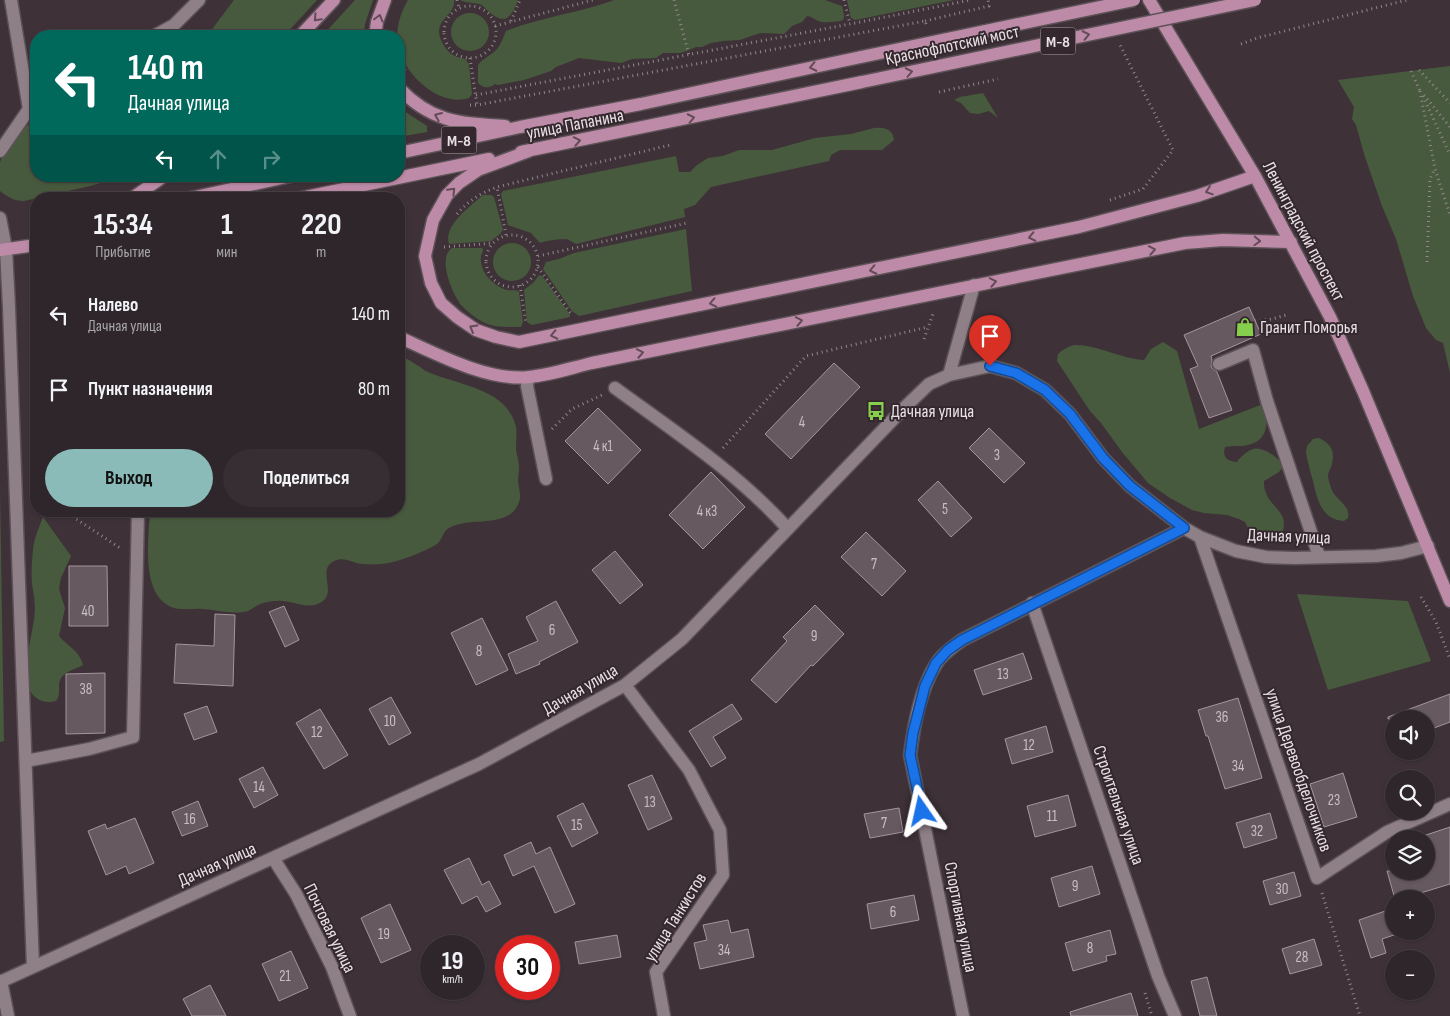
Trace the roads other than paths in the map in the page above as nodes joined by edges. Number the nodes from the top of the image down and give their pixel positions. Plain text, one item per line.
1 (11, 0) edge
2 (199, 0) edge
3 (334, 0) edge
4 (385, 0) edge
5 (1134, 0) edge
6 (1149, 0) edge
7 (1255, 0) edge
8 (165, 30) edge
9 (306, 30) edge
10 (376, 30) edge
11 (861, 57) joint
12 (862, 82) joint
13 (30, 92) edge
14 (405, 95) edge
15 (30, 111) edge
16 (520, 127) junction
17 (0, 151) edge
18 (529, 151) junction
19 (405, 152) edge
20 (1255, 176) junction
21 (405, 177) edge
22 (156, 182) edge
23 (264, 182) edge
24 (379, 182) edge
25 (142, 192) edge
26 (218, 192) edge
27 (330, 192) edge
28 (0, 218) edge
29 (30, 241) edge
30 (1291, 242) junction
31 (30, 246) edge
32 (3, 249) edge
33 (974, 286) junction
34 (405, 340) edge
35 (1219, 364) dead end
36 (949, 375) junction
37 (528, 378) junction
38 (615, 388) road end
39 (546, 479) dead end
40 (138, 517) edge
41 (1184, 528) junction
42 (788, 529) junction
43 (1200, 538) junction
44 (1428, 546) junction
45 (1319, 556) junction
46 (1450, 601) edge
47 (1032, 603) junction
48 (625, 685) junction
49 (26, 761) junction
50 (1450, 804) edge
51 (273, 858) junction
52 (33, 967) junction
53 (1, 982) edge
54 (8, 1016) edge
55 (350, 1016) edge
56 (664, 1016) edge
57 (963, 1016) edge
58 (1175, 1016) edge

1 - 13 street
2 - 8 street
3 -> 9 main road
10 -> 4 main road
5 - 11 main road, Краснофлотский мост / М-8, bridge
6 - 20 main road, Ленинградский проспект
12 -> 7 main road, Краснофлотский мост / М-8, bridge
11 -> 16 main road, улица Папанина / М-8
18 -> 12 main road, улица Папанина / М-8
16 -> 14 main road
15 - 17 street
16 - 19 main road, улица Папанина / М-8
20 -> 18 main road
18 - 21 main road, улица Папанина / М-8
20 - 30 main road, Ленинградский проспект
22 - 25 main road
23 - 26 main road
24 - 27 main road, улица Папанина / М-8
28 - 32 street
29 - 32 main road
33 -> 30 main road
30 - 44 main road, Ленинградский проспект
31 - 32 main road
32 - 49 street
33 - 36 street
37 -> 33 main road
34 - 37 main road
35 - 45 street
36 - 41 street, Дачная улица
36 - 42 street, Дачная улица
37 - 39 street
38 - 42 street
40 - 49 street
41 - 43 street, Дачная улица
41 - 47 street, Спортивная улица
42 - 48 street, Дачная улица
43 - 45 street, Дачная улица
43 - 50 street, улица Деревообделочников
44 - 45 street, Дачная улица
44 - 46 main road, Ленинградский проспект
47 - 57 street, Спортивная улица
47 - 58 street, Строительная улица
48 - 51 street, Дачная улица
48 - 56 street, улица Танкистов
49 - 52 street
51 - 52 street, Дачная улица
51 - 55 street, Почтовая улица
52 - 53 street, Дачная улица
53 - 54 street

